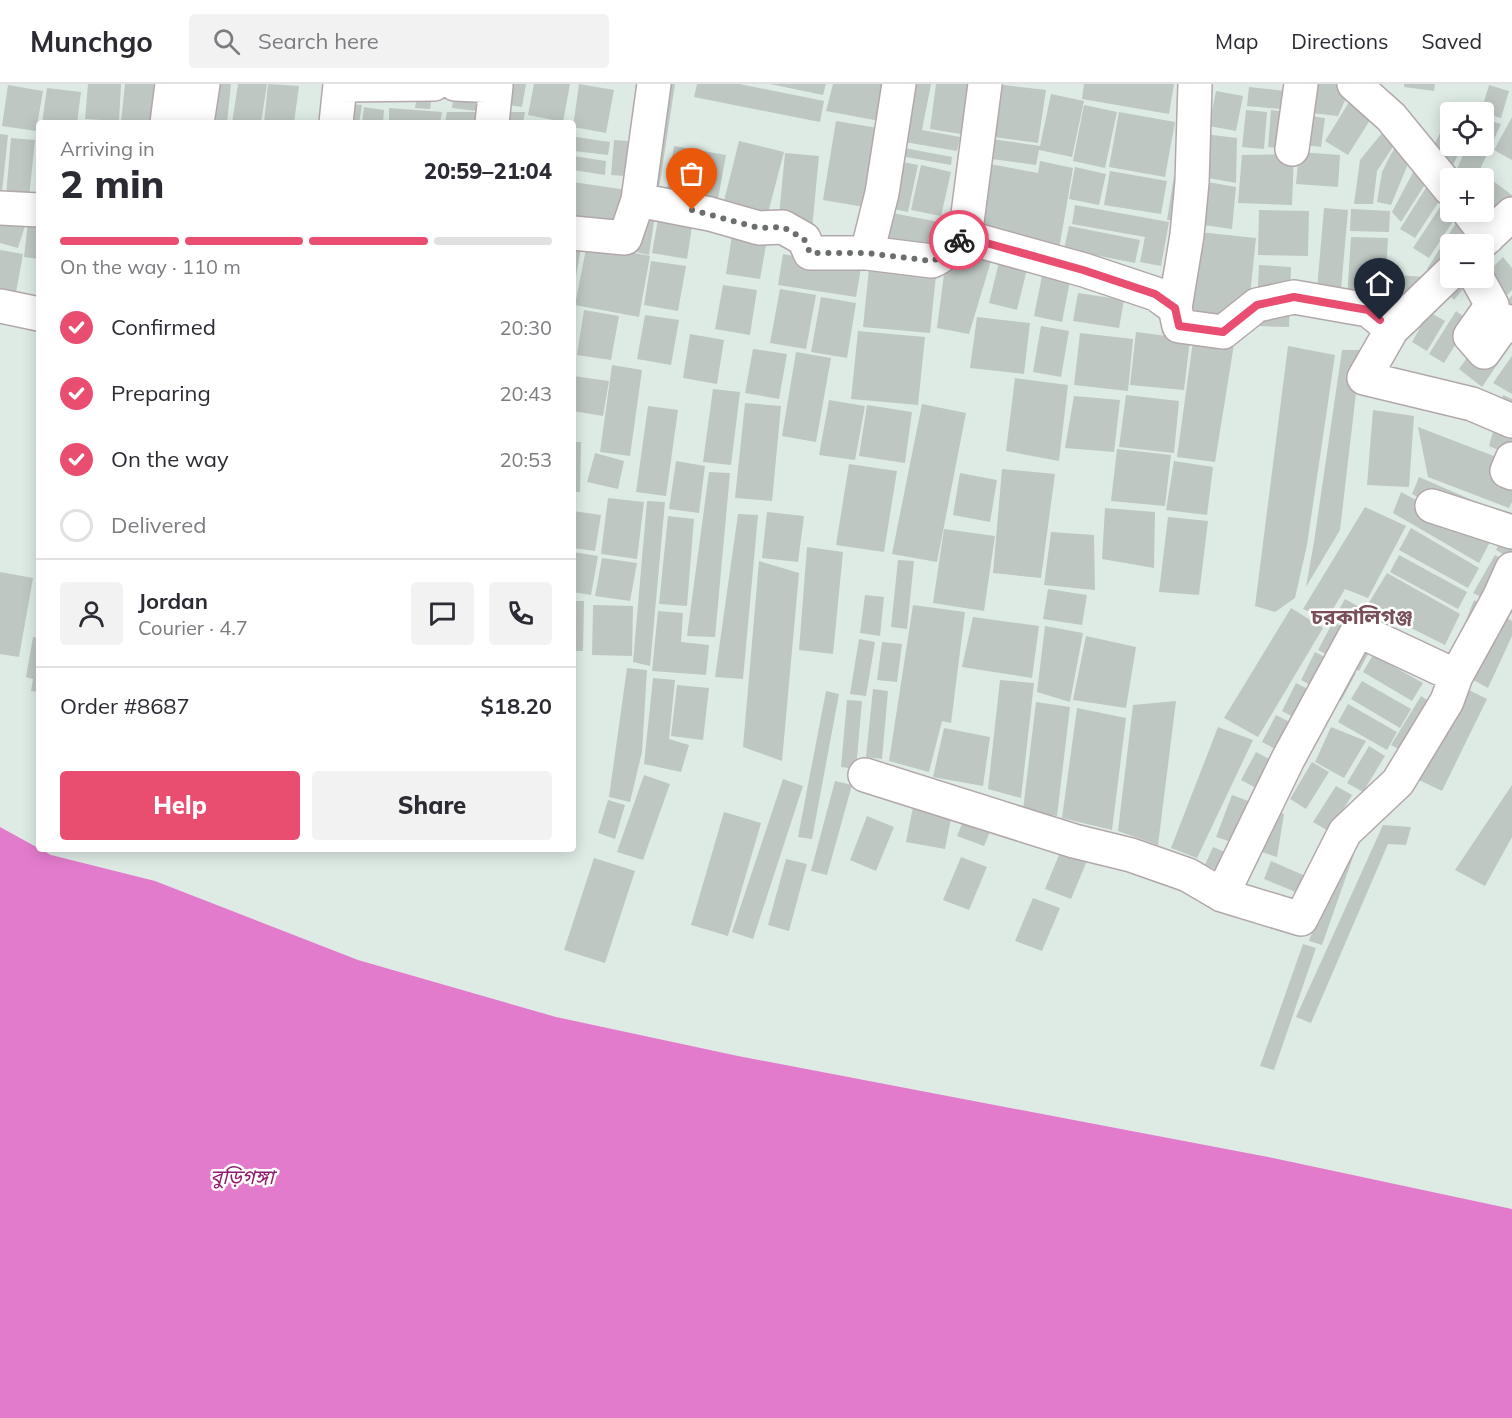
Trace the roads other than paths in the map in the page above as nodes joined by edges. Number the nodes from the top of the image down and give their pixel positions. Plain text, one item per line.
1 (172, 84) edge
2 (203, 84) edge
3 (434, 84) edge
4 (455, 84) edge
5 (654, 84) edge
6 (899, 84) edge
7 (984, 84) edge
8 (1195, 84) edge
9 (1301, 84) edge
10 (1354, 84) edge
11 (340, 85) edge
12 (167, 120) edge
13 (197, 120) edge
14 (336, 120) edge
15 (492, 120) edge
16 (1292, 149) dead end
17 (1440, 177) edge
18 (638, 200) junction
19 (0, 208) edge
20 (36, 210) edge
21 (1512, 214) edge
22 (576, 233) edge
23 (1491, 234) edge
24 (965, 237) junction
25 (867, 253) junction
26 (1440, 283) edge
27 (1483, 288) edge
28 (0, 306) edge
29 (1175, 308) junction
30 (36, 313) edge
31 (1397, 325) junction
32 (1512, 326) edge
33 (1512, 421) edge
34 (1512, 459) edge
35 (1512, 473) edge
36 (1432, 506) dead end
37 (1512, 532) edge
38 (1512, 569) edge
39 (1456, 676) junction
40 (865, 775) dead end
41 (1222, 895) junction

1 - 12 street
2 - 13 street
3 - 11 street
4 - 15 street
5 - 18 street
6 - 25 street
7 - 24 street
8 - 29 street
9 - 16 street
10 - 17 street
11 - 14 street
18 - 22 street
18 - 25 street
19 - 20 street
21 - 23 street
24 - 25 street
24 - 29 street
26 - 31 street
27 - 32 street
28 - 30 street
29 - 31 street
31 - 33 street
34 - 35 street
36 - 37 street
38 - 39 street
39 - 41 street
39 - 41 street
40 - 41 street

